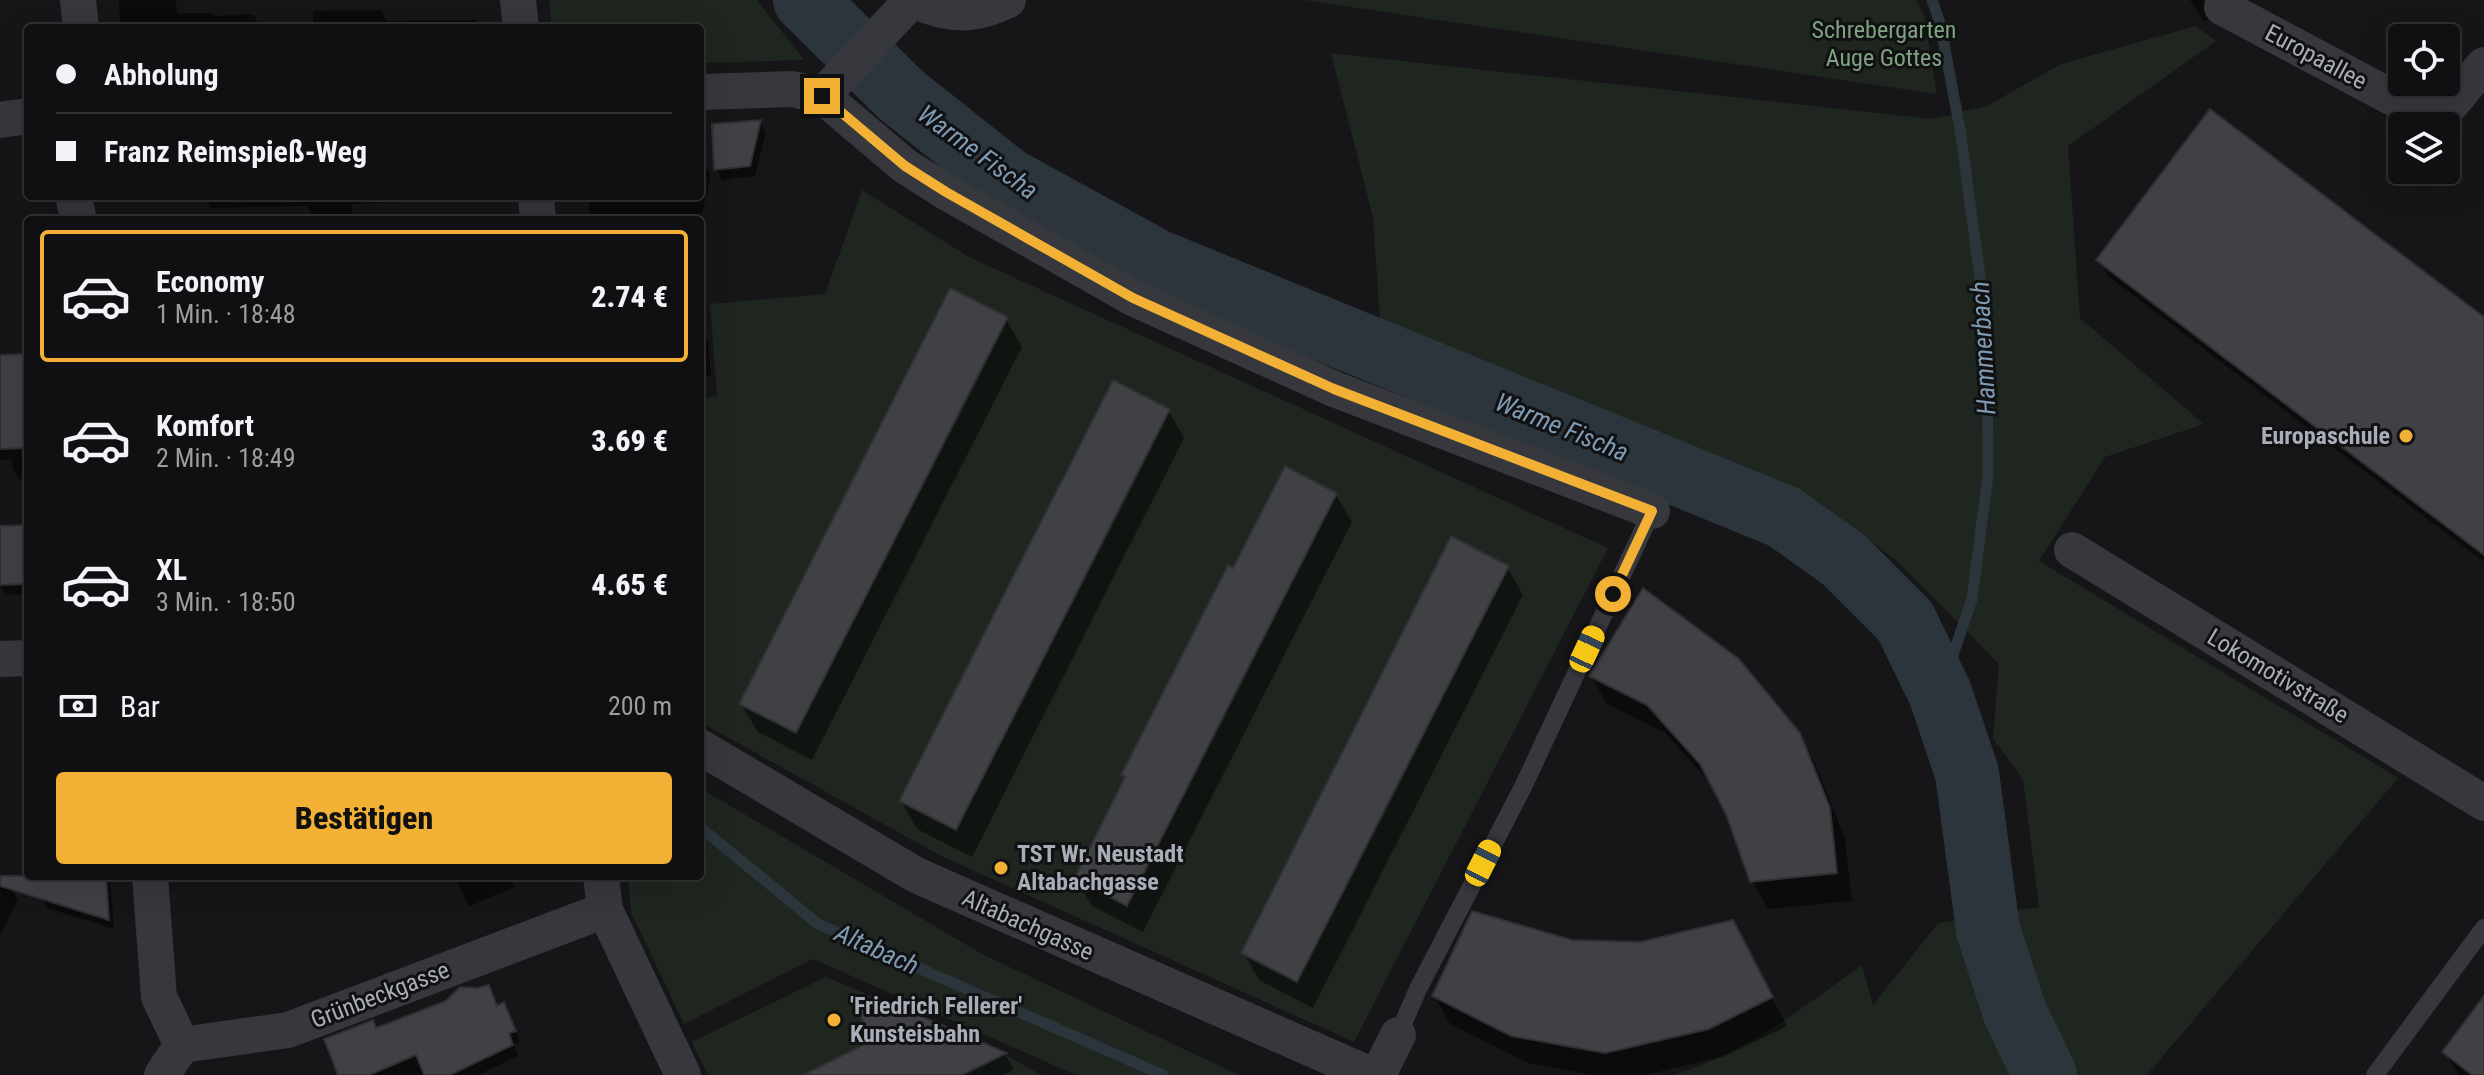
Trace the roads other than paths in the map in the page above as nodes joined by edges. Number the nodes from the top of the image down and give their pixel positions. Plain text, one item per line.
1 (78, 0) edge
2 (518, 0) edge
3 (912, 0) edge
4 (1007, 0) edge
5 (2222, 7) dead end
6 (81, 24) edge
7 (521, 24) edge
8 (2484, 65) edge
9 (831, 86) junction
10 (704, 92) edge
11 (24, 117) edge
12 (0, 120) edge
13 (1652, 511) joint
14 (2072, 550) dead end
15 (24, 658) edge
16 (0, 659) edge
17 (704, 749) edge
18 (2484, 803) edge
19 (150, 880) edge
20 (603, 893) edge
21 (2484, 928) edge
22 (1398, 1035) joint
23 (182, 1045) junction
24 (162, 1075) edge
25 (683, 1075) edge
26 (1371, 1075) edge
27 (1378, 1075) edge
28 (2375, 1075) edge

1 - 6 street
2 - 7 street
3 - 4 street
3 - 9 street
5 - 8 street, Europaallee
9 - 10 street
9 - 13 street
11 - 12 street
13 - 22 lane
14 - 18 street, Lokomotivstraße
15 - 16 street
17 - 26 street, Altabachgasse
19 - 23 street
20 - 23 street, Grünbeckgasse
20 - 25 street
21 - 28 lane
22 - 27 street
23 - 24 street

